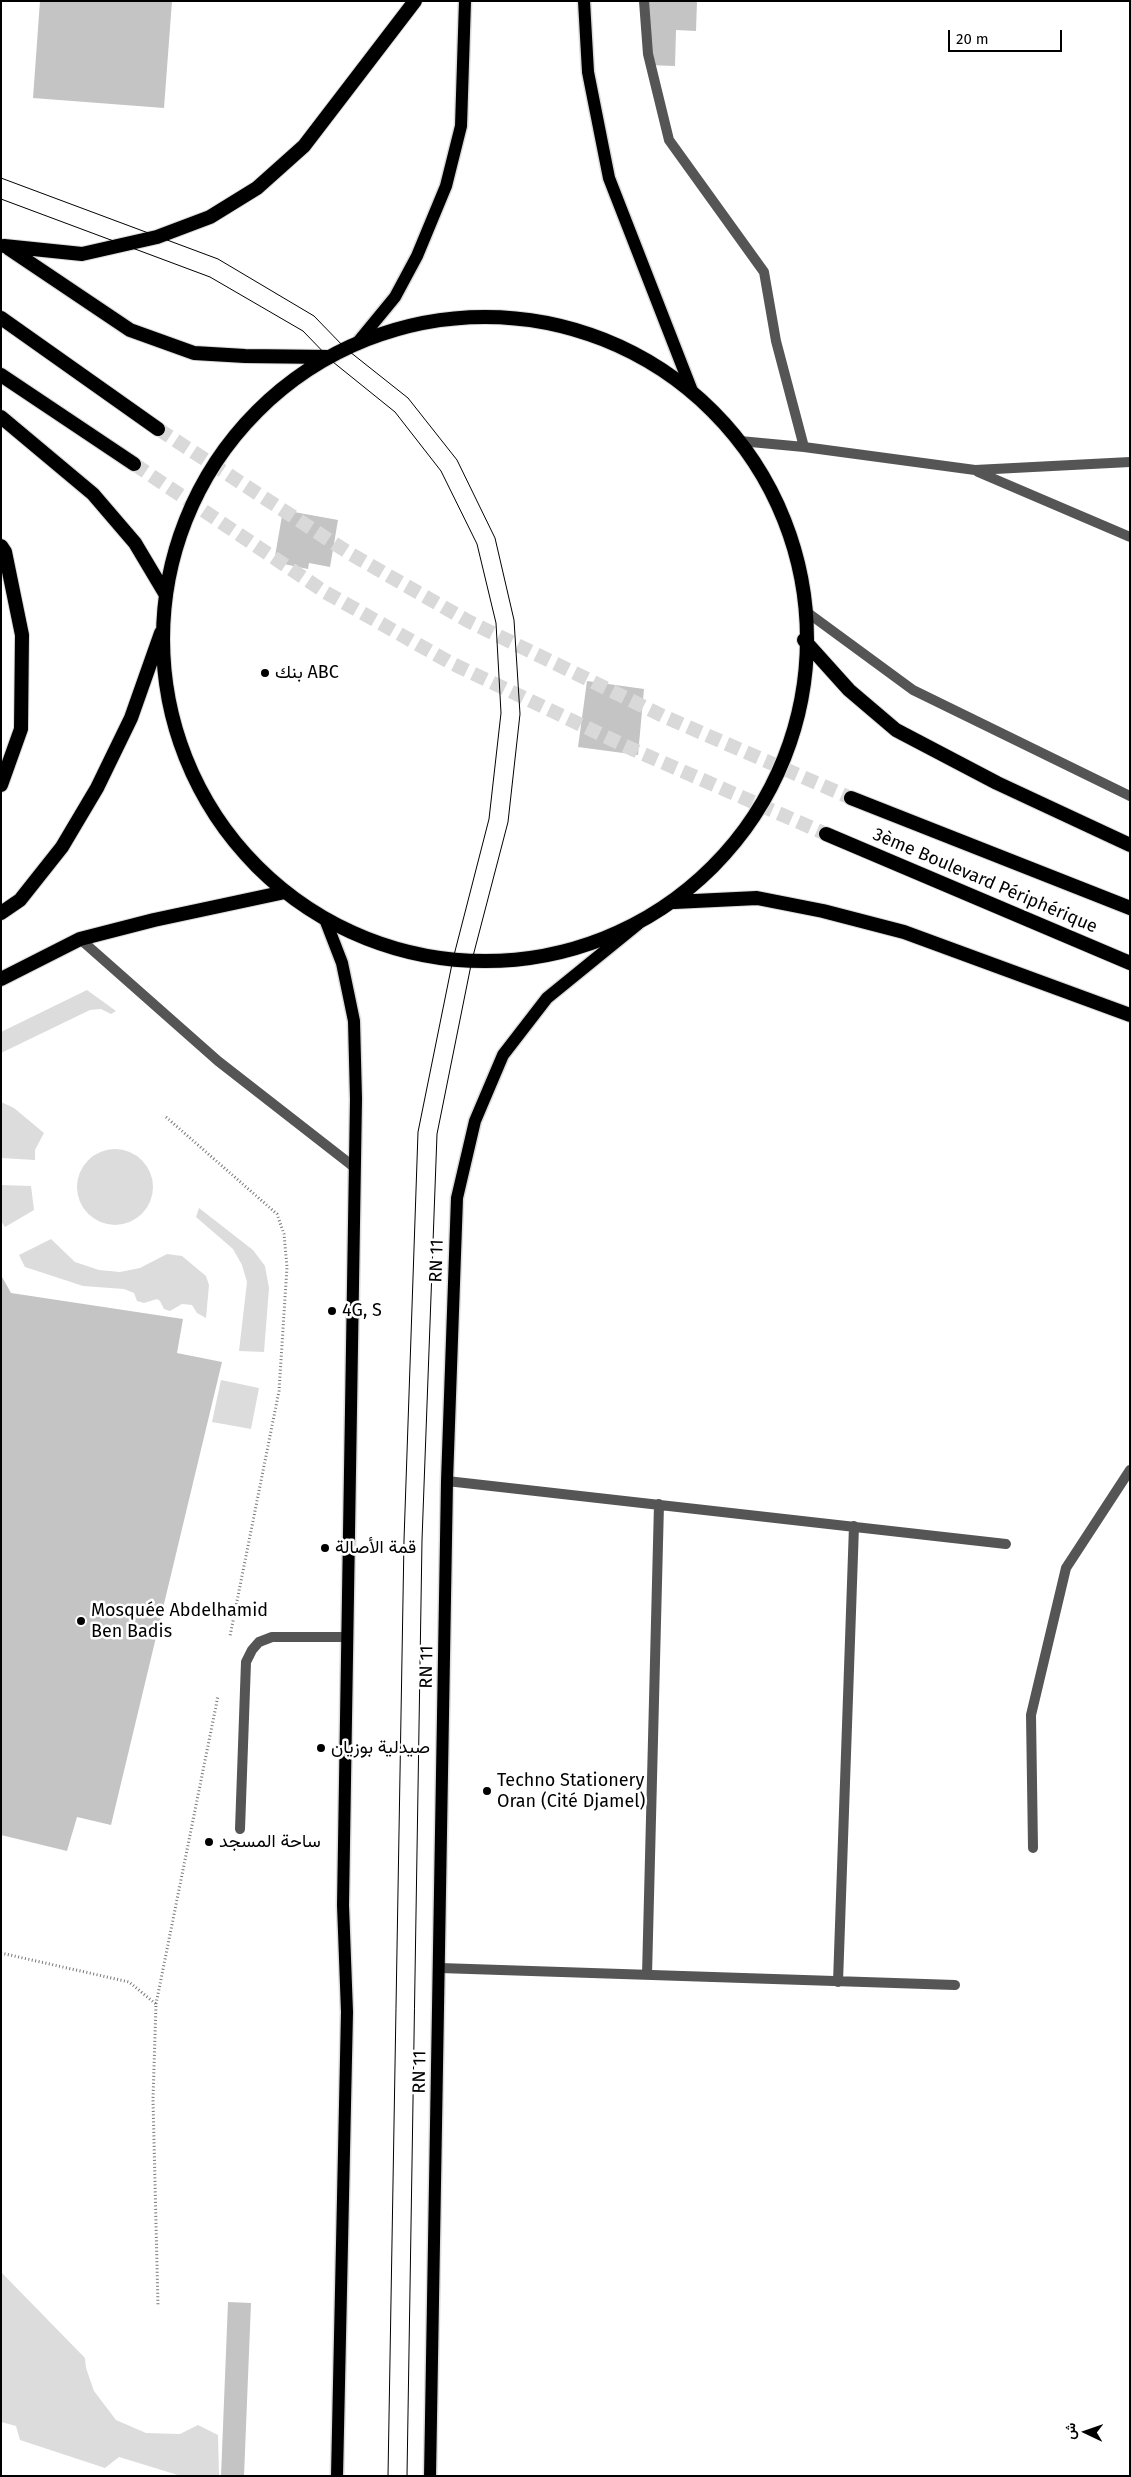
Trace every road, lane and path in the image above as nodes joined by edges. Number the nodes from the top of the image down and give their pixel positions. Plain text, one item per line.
1 (415, 1) edge
2 (465, 1) edge
3 (584, 1) edge
4 (644, 1) edge
5 (3, 245) edge
6 (1, 318) edge
7 (358, 342) junction
8 (328, 357) junction
9 (1, 375) edge
10 (692, 391) junction
11 (1, 417) edge
12 (158, 429) tunnel mouth
13 (740, 441) junction
14 (804, 447) junction
15 (1130, 462) edge
16 (134, 464) tunnel mouth
17 (975, 470) junction
18 (1130, 536) edge
19 (1, 546) edge
20 (166, 595) junction
21 (804, 610) junction
22 (164, 626) junction
23 (804, 640) junction
24 (1, 785) edge
25 (1130, 796) edge
26 (852, 798) tunnel mouth
27 (826, 834) tunnel mouth
28 (1130, 845) edge
29 (285, 892) junction
30 (674, 902) junction
31 (1130, 908) edge
32 (1, 913) edge
33 (325, 919) junction
34 (638, 924) junction
35 (80, 939) junction
36 (1130, 963) edge
37 (1, 979) edge
38 (1130, 1015) edge
39 (166, 1117) dead end
40 (354, 1167) junction
41 (286, 1296) dead end
42 (1130, 1470) edge
43 (447, 1481) junction
44 (659, 1504) junction
45 (854, 1526) junction
46 (1006, 1544) dead end
47 (347, 1637) junction
48 (240, 1829) dead end
49 (1033, 1848) dead end
50 (1, 1953) edge
51 (440, 1968) junction
52 (647, 1975) junction
53 (838, 1982) junction
54 (955, 1985) dead end
55 (158, 2306) dead end
56 (337, 2476) edge
57 (430, 2476) edge

1 - 5 highway
2 - 7 main road
3 - 10 main road
4 - 14 street
5 - 8 highway
6 - 12 highway
7 - 8 highway
7 - 10 highway
8 - 20 highway
9 - 16 highway
10 - 13 highway
11 - 20 highway
13 - 14 street
13 - 21 highway
14 - 17 street
15 - 17 street
17 - 18 street
19 - 24 highway
20 - 22 highway
21 - 23 highway
21 - 25 street
22 - 29 highway
22 - 32 highway
23 - 28 highway
23 - 30 highway
26 - 31 highway, 3ème Boulevard Périphérique
27 - 36 highway, 3ème Boulevard Périphérique
29 - 33 highway
29 - 35 highway
30 - 34 highway
30 - 38 highway
33 - 34 highway
33 - 40 main road
34 - 43 main road, RN 11
35 - 37 highway
35 - 40 street
39 - 41 path
40 - 47 main road
42 - 49 street
43 - 44 street
43 - 51 main road, RN 11
44 - 45 street
44 - 52 street
45 - 46 street
45 - 53 street
47 - 48 street
47 - 56 main road
50 - 55 path
51 - 52 street
51 - 57 main road, RN 11
52 - 53 street
53 - 54 street

